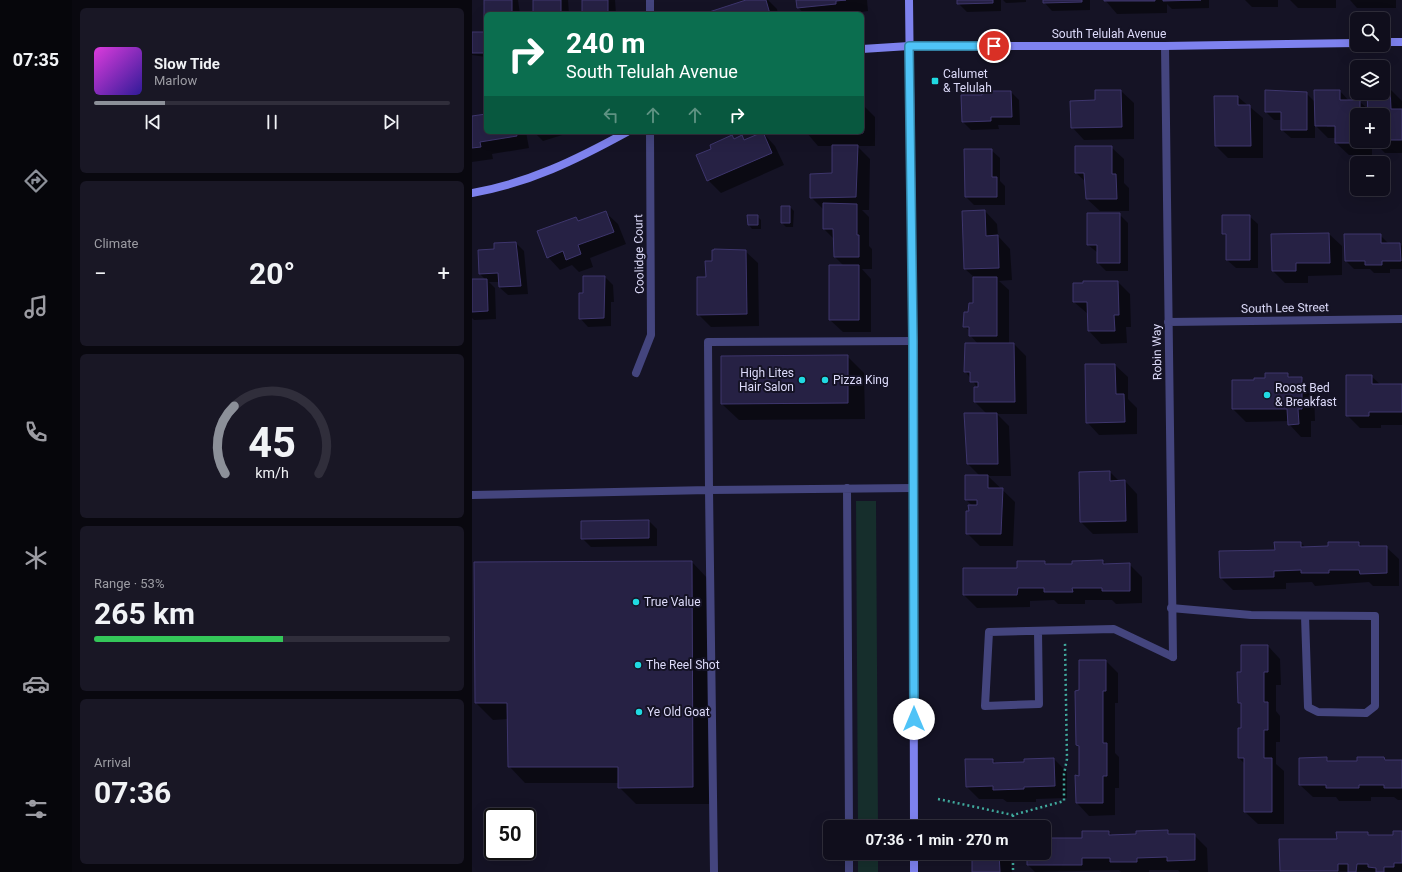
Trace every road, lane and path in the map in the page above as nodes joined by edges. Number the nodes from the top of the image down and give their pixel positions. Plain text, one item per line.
1 (650, 0) edge
2 (909, 0) edge
3 (650, 12) edge
4 (1390, 42) edge
5 (1402, 42) edge
6 (1350, 43) edge
7 (909, 46) junction
8 (1165, 46) junction
9 (864, 49) edge
10 (623, 134) edge
11 (650, 134) edge
12 (472, 193) edge
13 (1402, 319) edge
14 (1168, 322) junction
15 (913, 341) junction
16 (636, 372) dead end
17 (847, 488) junction
18 (913, 488) junction
19 (709, 490) junction
20 (472, 496) edge
21 (1171, 608) junction
22 (1305, 616) junction
23 (1065, 630) junction
24 (1038, 631) junction
25 (938, 799) dead end
26 (1013, 815) junction
27 (849, 820) edge
28 (914, 820) edge
29 (1013, 820) edge
30 (849, 860) edge
31 (914, 860) edge
32 (1013, 860) edge
33 (714, 872) edge
34 (850, 872) edge
35 (914, 872) edge
36 (1013, 872) edge

1 - 3 street
2 - 7 main road
4 - 5 main road
6 - 8 main road, South Telulah Avenue
7 - 8 main road, South Telulah Avenue
7 - 9 main road, South Telulah Avenue
7 - 15 main road
8 - 14 street, Robin Way
10 - 12 main road
11 - 16 street, Coolidge Court
13 - 14 street, South Lee Street
14 - 21 street, Robin Way
15 - 18 main road
15 - 19 street
17 - 18 street
17 - 19 street
17 - 27 street
18 - 28 main road
19 - 20 street
19 - 33 street
21 - 22 street
21 - 23 street, Robin Way
22 - 22 street
23 - 24 street
23 - 26 path
24 - 24 street
25 - 26 path
26 - 29 path
30 - 34 street
31 - 35 main road
32 - 36 path

